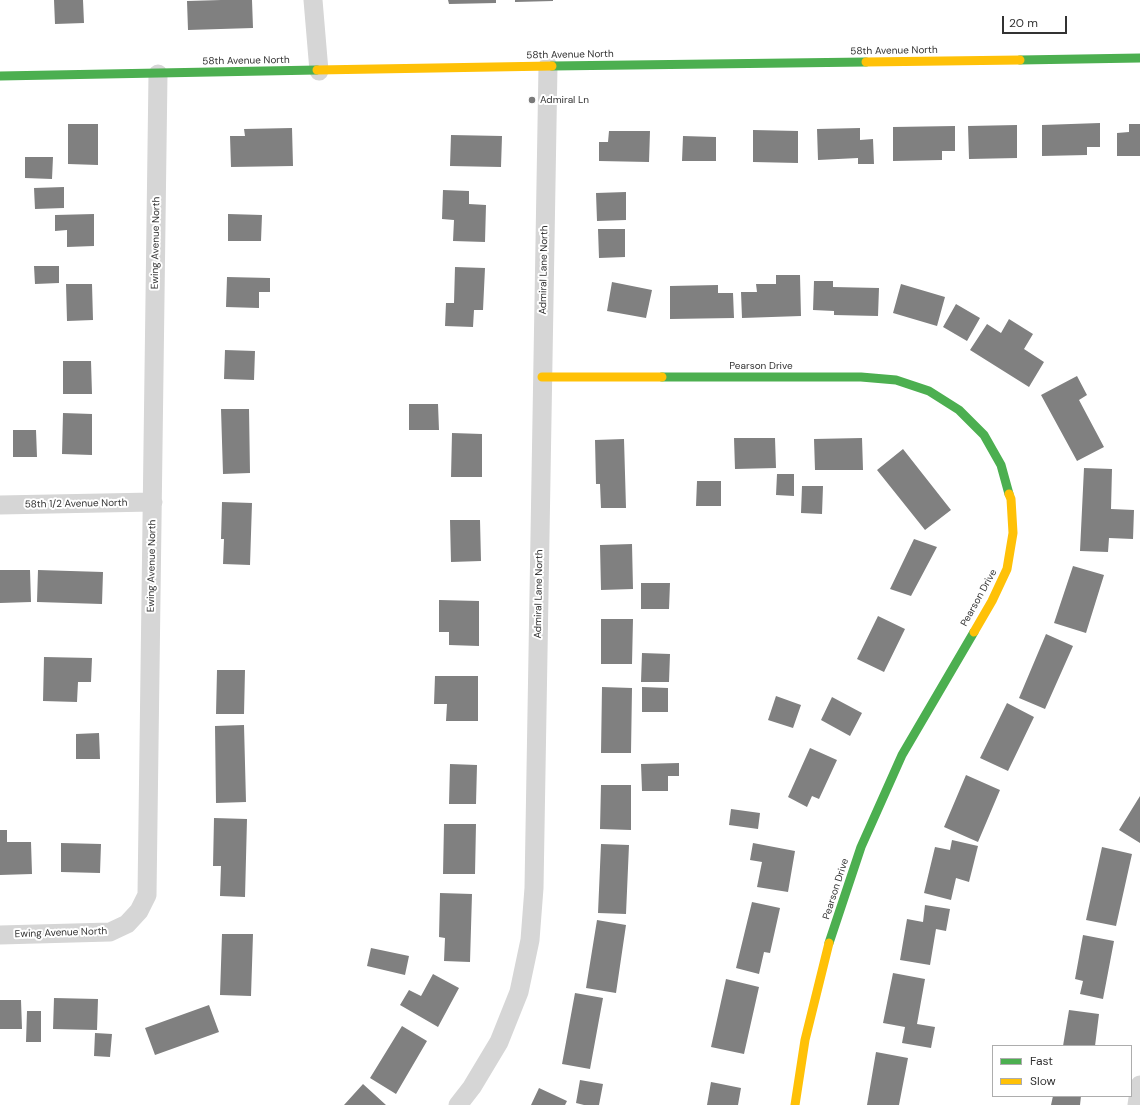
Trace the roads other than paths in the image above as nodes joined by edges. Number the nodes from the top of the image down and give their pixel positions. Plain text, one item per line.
1 (313, 0) edge
2 (1140, 58) edge
3 (548, 66) junction
4 (320, 71) junction
5 (158, 74) junction
6 (0, 76) edge
7 (542, 377) junction
8 (153, 502) junction
9 (0, 505) edge
10 (0, 935) edge
11 (1140, 1085) edge
12 (458, 1105) edge
13 (794, 1105) edge
14 (1137, 1105) edge

1 - 4 street
2 - 3 street, 58th Avenue North
3 - 4 street, 58th Avenue North
3 - 7 street, Admiral Lane North
4 - 5 street, 58th Avenue North
5 - 6 street, 58th Avenue North
5 - 8 street, Ewing Avenue North
7 - 12 street, Admiral Lane North
7 - 13 street, Pearson Drive
8 - 9 street, 58th 1/2 Avenue North
8 - 10 street, Ewing Avenue North
11 - 14 street

